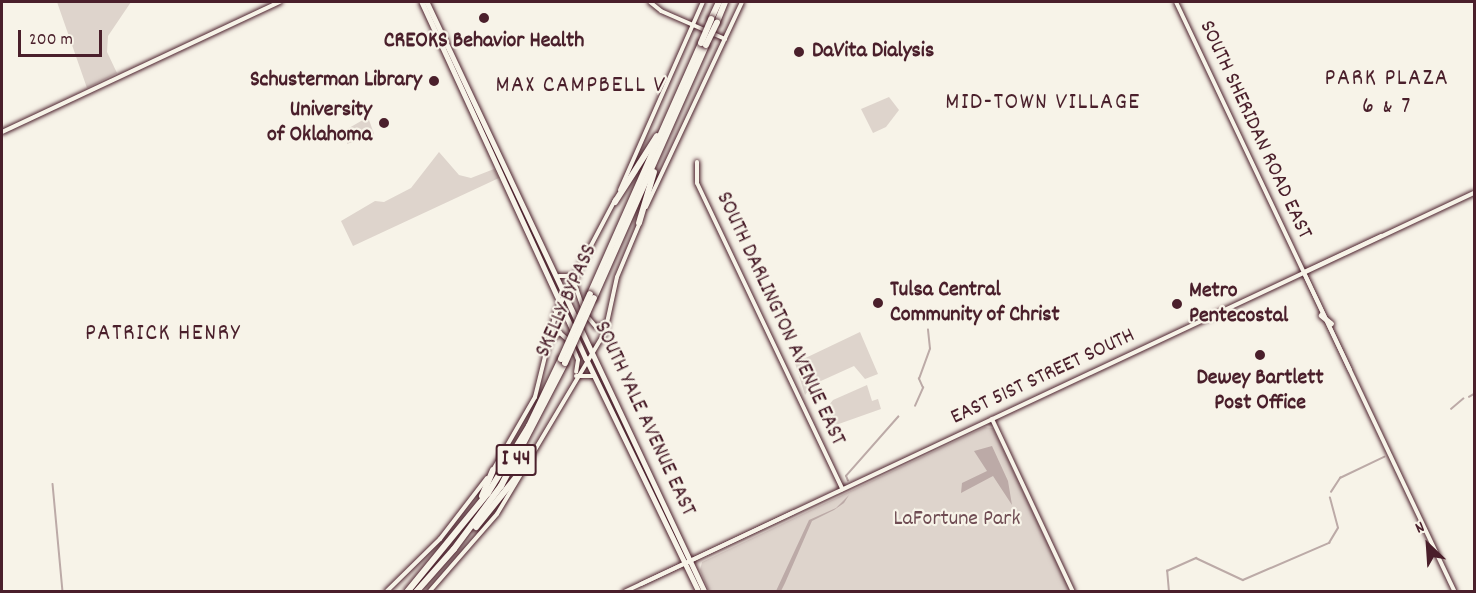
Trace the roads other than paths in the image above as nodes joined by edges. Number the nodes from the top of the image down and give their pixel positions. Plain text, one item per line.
1 (280, 2) edge
2 (651, 2) edge
3 (703, 2) edge
4 (719, 2) edge
5 (725, 2) edge
6 (742, 2) edge
7 (1176, 2) edge
8 (425, 3) edge
9 (714, 20) junction
10 (693, 25) junction
11 (725, 39) junction
12 (704, 44) junction
13 (465, 88) junction
14 (664, 126) junction
15 (2, 132) edge
16 (660, 149) junction
17 (697, 162) dead end
18 (1474, 193) edge
19 (615, 201) junction
20 (639, 223) junction
21 (534, 236) junction
22 (1304, 273) junction
23 (559, 276) junction
24 (578, 276) junction
25 (574, 281) junction
26 (567, 293) junction
27 (592, 296) junction
28 (560, 304) junction
29 (1321, 315) junction
30 (608, 323) junction
31 (1331, 323) junction
32 (549, 339) junction
33 (594, 350) junction
34 (585, 358) junction
35 (563, 361) junction
36 (1350, 370) junction
37 (594, 376) junction
38 (575, 378) junction
39 (613, 403) junction
40 (992, 419) junction
41 (526, 465) junction
42 (493, 470) junction
43 (842, 489) junction
44 (797, 510) junction
45 (476, 511) junction
46 (454, 549) junction
47 (687, 559) junction
48 (690, 565) junction
49 (641, 584) junction
50 (386, 591) edge
51 (407, 591) edge
52 (416, 591) edge
53 (429, 591) edge
54 (624, 591) edge
55 (699, 591) edge
56 (705, 591) edge
57 (1073, 591) edge
58 (1455, 591) edge

1 - 15 main road
2 - 10 main road
3 - 10 main road
4 - 9 highway, SKELLY BYPASS / I 44
5 - 9 highway, SKELLY BYPASS / I 44
6 - 11 main road
7 - 22 main road, SOUTH SHERIDAN ROAD EAST
8 - 13 main road, SOUTH YALE AVENUE EAST
8 - 13 main road, SOUTH YALE AVENUE EAST
9 - 12 highway, SKELLY BYPASS / I 44, bridge
10 - 11 main road
10 - 19 main road
11 - 20 main road
12 - 14 highway, SKELLY BYPASS / I 44
12 - 16 highway, SKELLY BYPASS / I 44
13 - 21 main road, SOUTH YALE AVENUE EAST
14 - 19 highway
14 - 27 highway, SKELLY BYPASS / I 44
16 - 20 highway
16 - 27 highway, SKELLY BYPASS / I 44
17 - 43 main road, SOUTH DARLINGTON AVENUE EAST
18 - 22 main road, EAST 51ST STREET SOUTH
19 - 24 main road
20 - 30 main road
21 - 23 main road, SOUTH YALE AVENUE EAST
21 - 28 main road, SOUTH YALE AVENUE EAST
22 - 29 main road, SOUTH SHERIDAN ROAD EAST
22 - 31 main road, SOUTH SHERIDAN ROAD EAST
22 - 40 main road, EAST 51ST STREET SOUTH
23 - 24 main road
23 - 26 main road, SOUTH YALE AVENUE EAST
24 - 25 main road
25 - 26 main road
25 - 30 main road
26 - 28 main road
26 - 33 main road, SOUTH YALE AVENUE EAST
27 - 35 highway, SKELLY BYPASS / I 44, bridge
28 - 32 main road
28 - 34 main road, SOUTH YALE AVENUE EAST
29 - 31 main road
29 - 36 main road, SOUTH SHERIDAN ROAD EAST
30 - 33 main road
31 - 36 main road, SOUTH SHERIDAN ROAD EAST
32 - 38 main road
32 - 42 main road
33 - 34 main road
33 - 39 main road, SOUTH YALE AVENUE EAST
34 - 37 main road, SOUTH YALE AVENUE EAST
34 - 38 main road
35 - 45 highway, SKELLY BYPASS / I 44
35 - 46 highway, SKELLY BYPASS / I 44
36 - 58 main road, SOUTH SHERIDAN ROAD EAST
37 - 38 main road
37 - 39 main road, SOUTH YALE AVENUE EAST
38 - 41 main road
39 - 47 main road, SOUTH YALE AVENUE EAST
40 - 43 main road, EAST 51ST STREET SOUTH
40 - 57 main road
41 - 46 highway
41 - 53 main road
42 - 45 highway
42 - 50 main road
43 - 44 main road, EAST 51ST STREET SOUTH
44 - 47 main road, EAST 51ST STREET SOUTH
44 - 48 main road, EAST 51ST STREET SOUTH
45 - 51 highway, SKELLY BYPASS / I 44
46 - 52 highway, SKELLY BYPASS / I 44
47 - 48 main road, SOUTH YALE AVENUE EAST
47 - 49 main road, EAST 51ST STREET SOUTH
48 - 49 main road, EAST 51ST STREET SOUTH
48 - 55 main road, SOUTH YALE AVENUE EAST
48 - 56 main road, SOUTH YALE AVENUE EAST
49 - 54 main road, EAST 51ST STREET SOUTH

